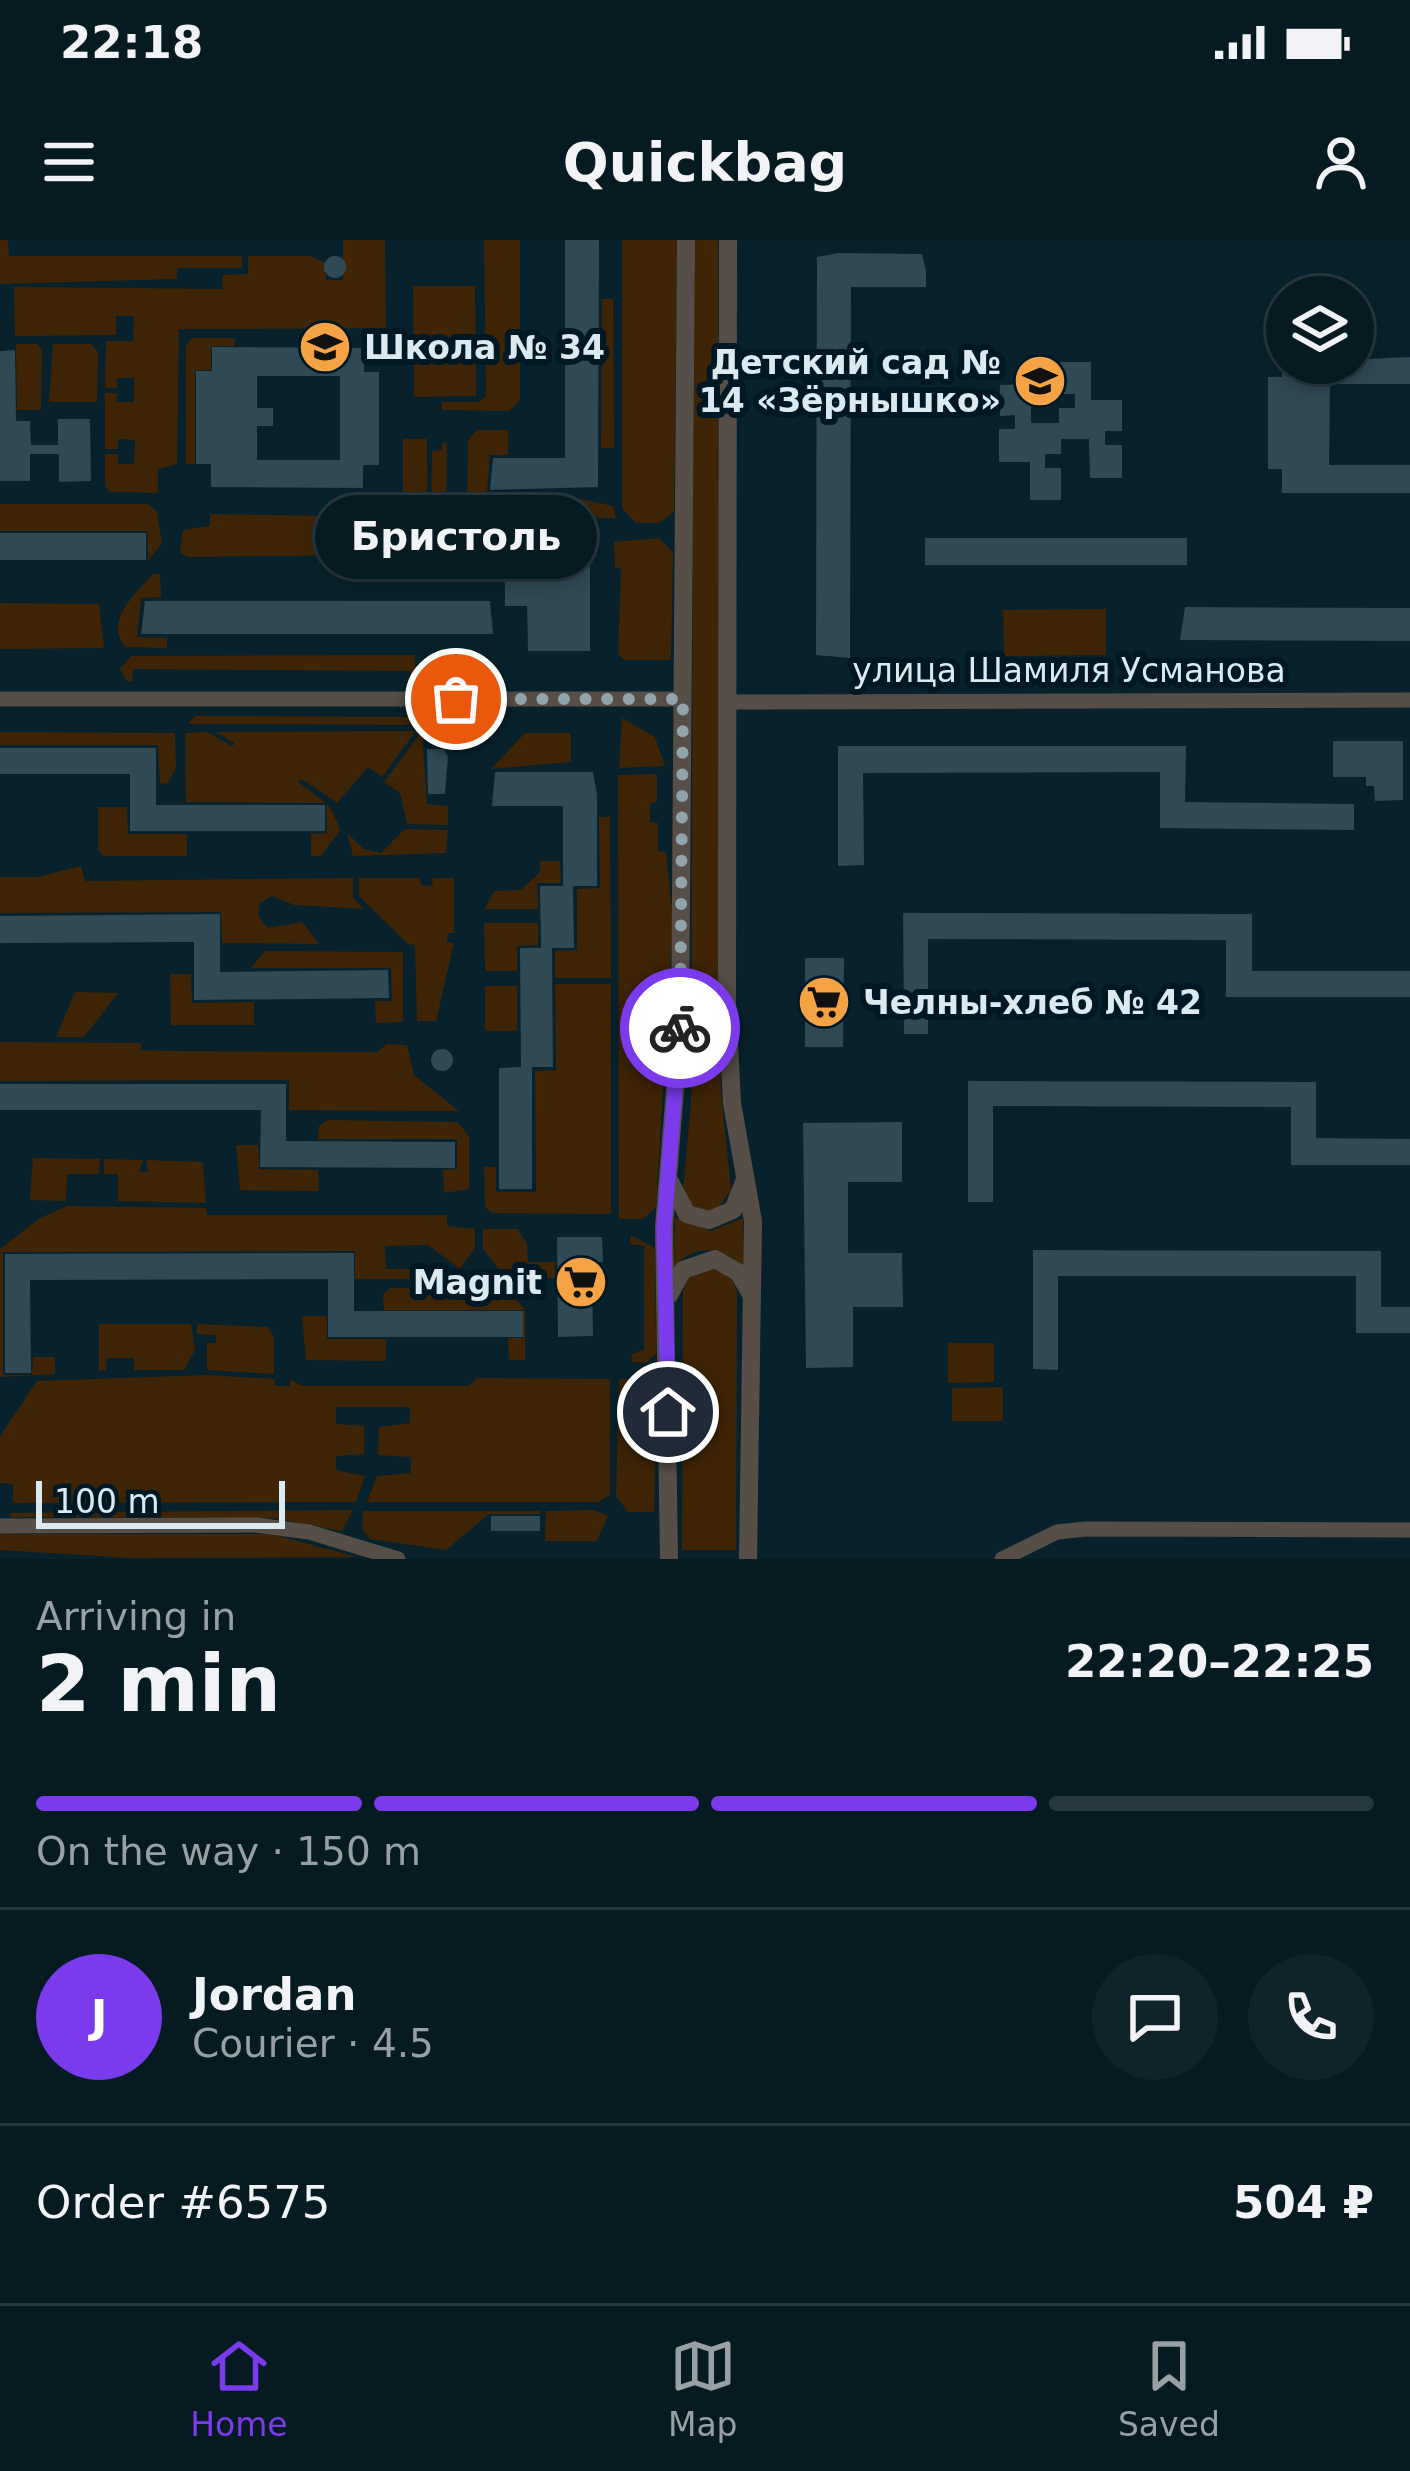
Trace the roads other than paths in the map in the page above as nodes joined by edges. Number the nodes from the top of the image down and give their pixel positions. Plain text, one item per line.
1 (686, 240) edge
2 (728, 240) edge
3 (0, 699) edge
4 (683, 699) junction
5 (1410, 700) edge
6 (728, 702) junction
7 (668, 1176) junction
8 (745, 1178) junction
9 (753, 1298) junction
10 (666, 1304) junction
11 (0, 1526) edge
12 (1410, 1530) edge
13 (398, 1559) edge
14 (669, 1559) edge
15 (748, 1559) edge
16 (1002, 1559) edge

1 - 4 street
2 - 6 street
3 - 4 street
4 - 7 street
5 - 6 street, улица Шамиля Усманова
6 - 8 street
7 - 8 street
7 - 10 street
8 - 9 street
9 - 10 street
9 - 15 street
10 - 14 street
11 - 13 street
12 - 16 street

